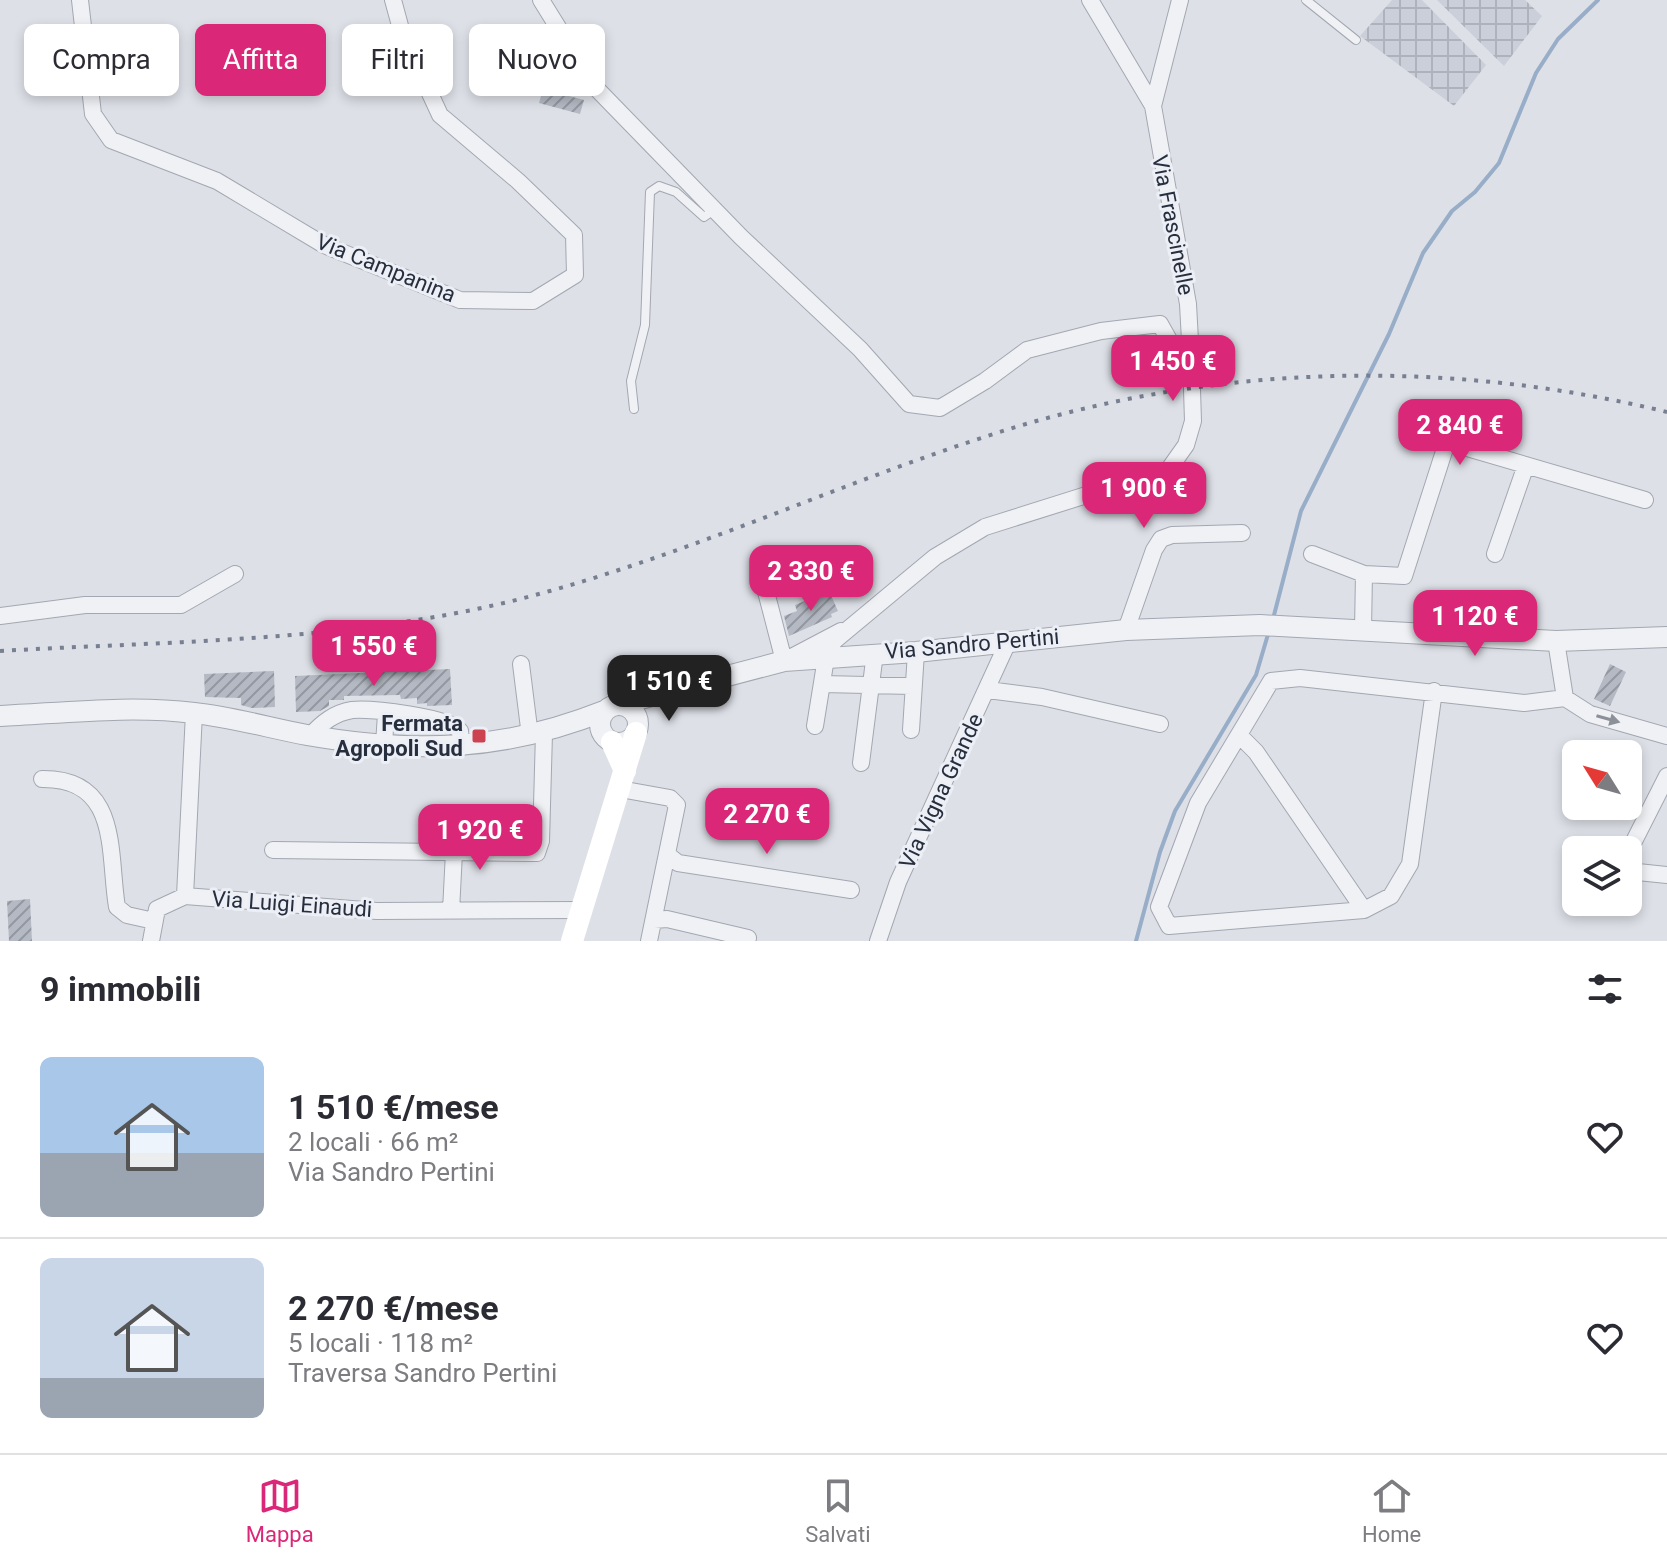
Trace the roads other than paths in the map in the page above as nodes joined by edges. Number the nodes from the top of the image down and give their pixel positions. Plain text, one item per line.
1 (80, 0) edge
2 (393, 0) edge
3 (541, 0) edge
4 (1090, 0) edge
5 (1180, 0) edge
6 (1306, 0) edge
7 (1356, 40) dead end
8 (1153, 106) junction
9 (714, 209) junction
10 (1191, 359) junction
11 (634, 409) dead end
12 (1526, 465) junction
13 (1645, 500) dead end
14 (1242, 533) dead end
15 (1312, 554) dead end
16 (1495, 554) dead end
17 (235, 574) dead end
18 (1364, 574) junction
19 (764, 584) dead end
20 (0, 616) edge
21 (848, 629) junction
22 (1363, 629) junction
23 (1126, 630) junction
24 (1667, 637) edge
25 (1556, 641) junction
26 (1008, 642) junction
27 (916, 652) junction
28 (869, 653) junction
29 (832, 658) junction
30 (784, 661) junction
31 (521, 664) dead end
32 (822, 684) junction
33 (912, 686) junction
34 (872, 687) junction
35 (988, 690) junction
36 (1434, 691) junction
37 (666, 693) junction
38 (1565, 698) junction
39 (612, 708) junction
40 (194, 713) junction
41 (386, 714) junction
42 (0, 716) edge
43 (1160, 724) dead end
44 (815, 726) dead end
45 (637, 729) junction
46 (911, 730) dead end
47 (542, 734) junction
48 (311, 735) junction
49 (1667, 736) edge
50 (1241, 737) junction
51 (608, 739) junction
52 (384, 744) junction
53 (462, 747) junction
54 (861, 763) dead end
55 (1667, 776) edge
56 (42, 779) dead end
57 (623, 780) junction
58 (1637, 836) edge
59 (273, 850) dead end
60 (454, 852) junction
61 (668, 855) junction
62 (1642, 872) edge
63 (1667, 875) edge
64 (851, 890) dead end
65 (185, 896) junction
66 (582, 910) junction
67 (1364, 910) junction
68 (451, 911) junction
69 (654, 920) junction
70 (154, 921) junction
71 (748, 938) dead end
72 (151, 941) edge
73 (572, 941) edge
74 (649, 941) edge
75 (878, 941) edge

1 - 2 street, Via Campanina
3 - 9 street
4 - 8 street
5 - 8 street, Via Frascinelle
6 - 7 lane
8 - 10 street, Via Frascinelle
9 - 10 street
9 - 11 lane
10 - 21 street, Via Frascinelle
12 - 13 street
12 - 16 street
12 - 18 street
14 - 23 street
15 - 18 street
17 - 20 street
18 - 22 street
19 - 30 street
21 - 28 street
21 - 29 street, Via Frascinelle
21 - 30 street, Via Frascinelle
22 - 23 street, Via Sandro Pertini
22 - 25 street, Via Sandro Pertini
23 - 26 street, Via Sandro Pertini
24 - 25 street, Via Sandro Pertini
25 - 38 street
26 - 27 street, Via Sandro Pertini
26 - 35 street, Via Vigna Grande
27 - 28 street, Via Sandro Pertini
27 - 33 street
28 - 29 street, Via Sandro Pertini
28 - 34 street
29 - 30 street, Via Sandro Pertini
29 - 32 street, Via Frascinelle
30 - 37 street, Via Sandro Pertini
31 - 47 street
32 - 34 street
32 - 44 street, Via Frascinelle
33 - 34 street
33 - 46 street
34 - 54 street
35 - 43 street
35 - 75 street, Via Vigna Grande
36 - 38 street
36 - 50 street
36 - 67 street
37 - 39 street, Via Sandro Pertini
37 - 45 street
38 -> 49 street
39 - 45 street
39 - 47 street, Via Sandro Pertini
39 - 51 street
40 - 42 street
40 - 48 street
40 - 65 street, Via Luigi Einaudi
41 - 48 street
41 - 52 street
41 - 53 street
45 - 51 street
45 - 57 main road
47 - 51 street
47 - 53 street
47 - 60 street
48 - 52 street
50 - 67 street
50 - 67 street
51 - 57 main road
52 - 53 street
55 - 58 street
56 - 70 street
57 - 61 street
57 - 66 main road
59 - 60 street
60 - 68 street
61 - 64 street
61 - 69 street
62 - 63 street
65 - 68 street, Via Luigi Einaudi
65 - 70 street
66 - 68 street, Via Luigi Einaudi
66 - 73 main road
69 - 71 street
69 - 74 street
70 - 72 street

